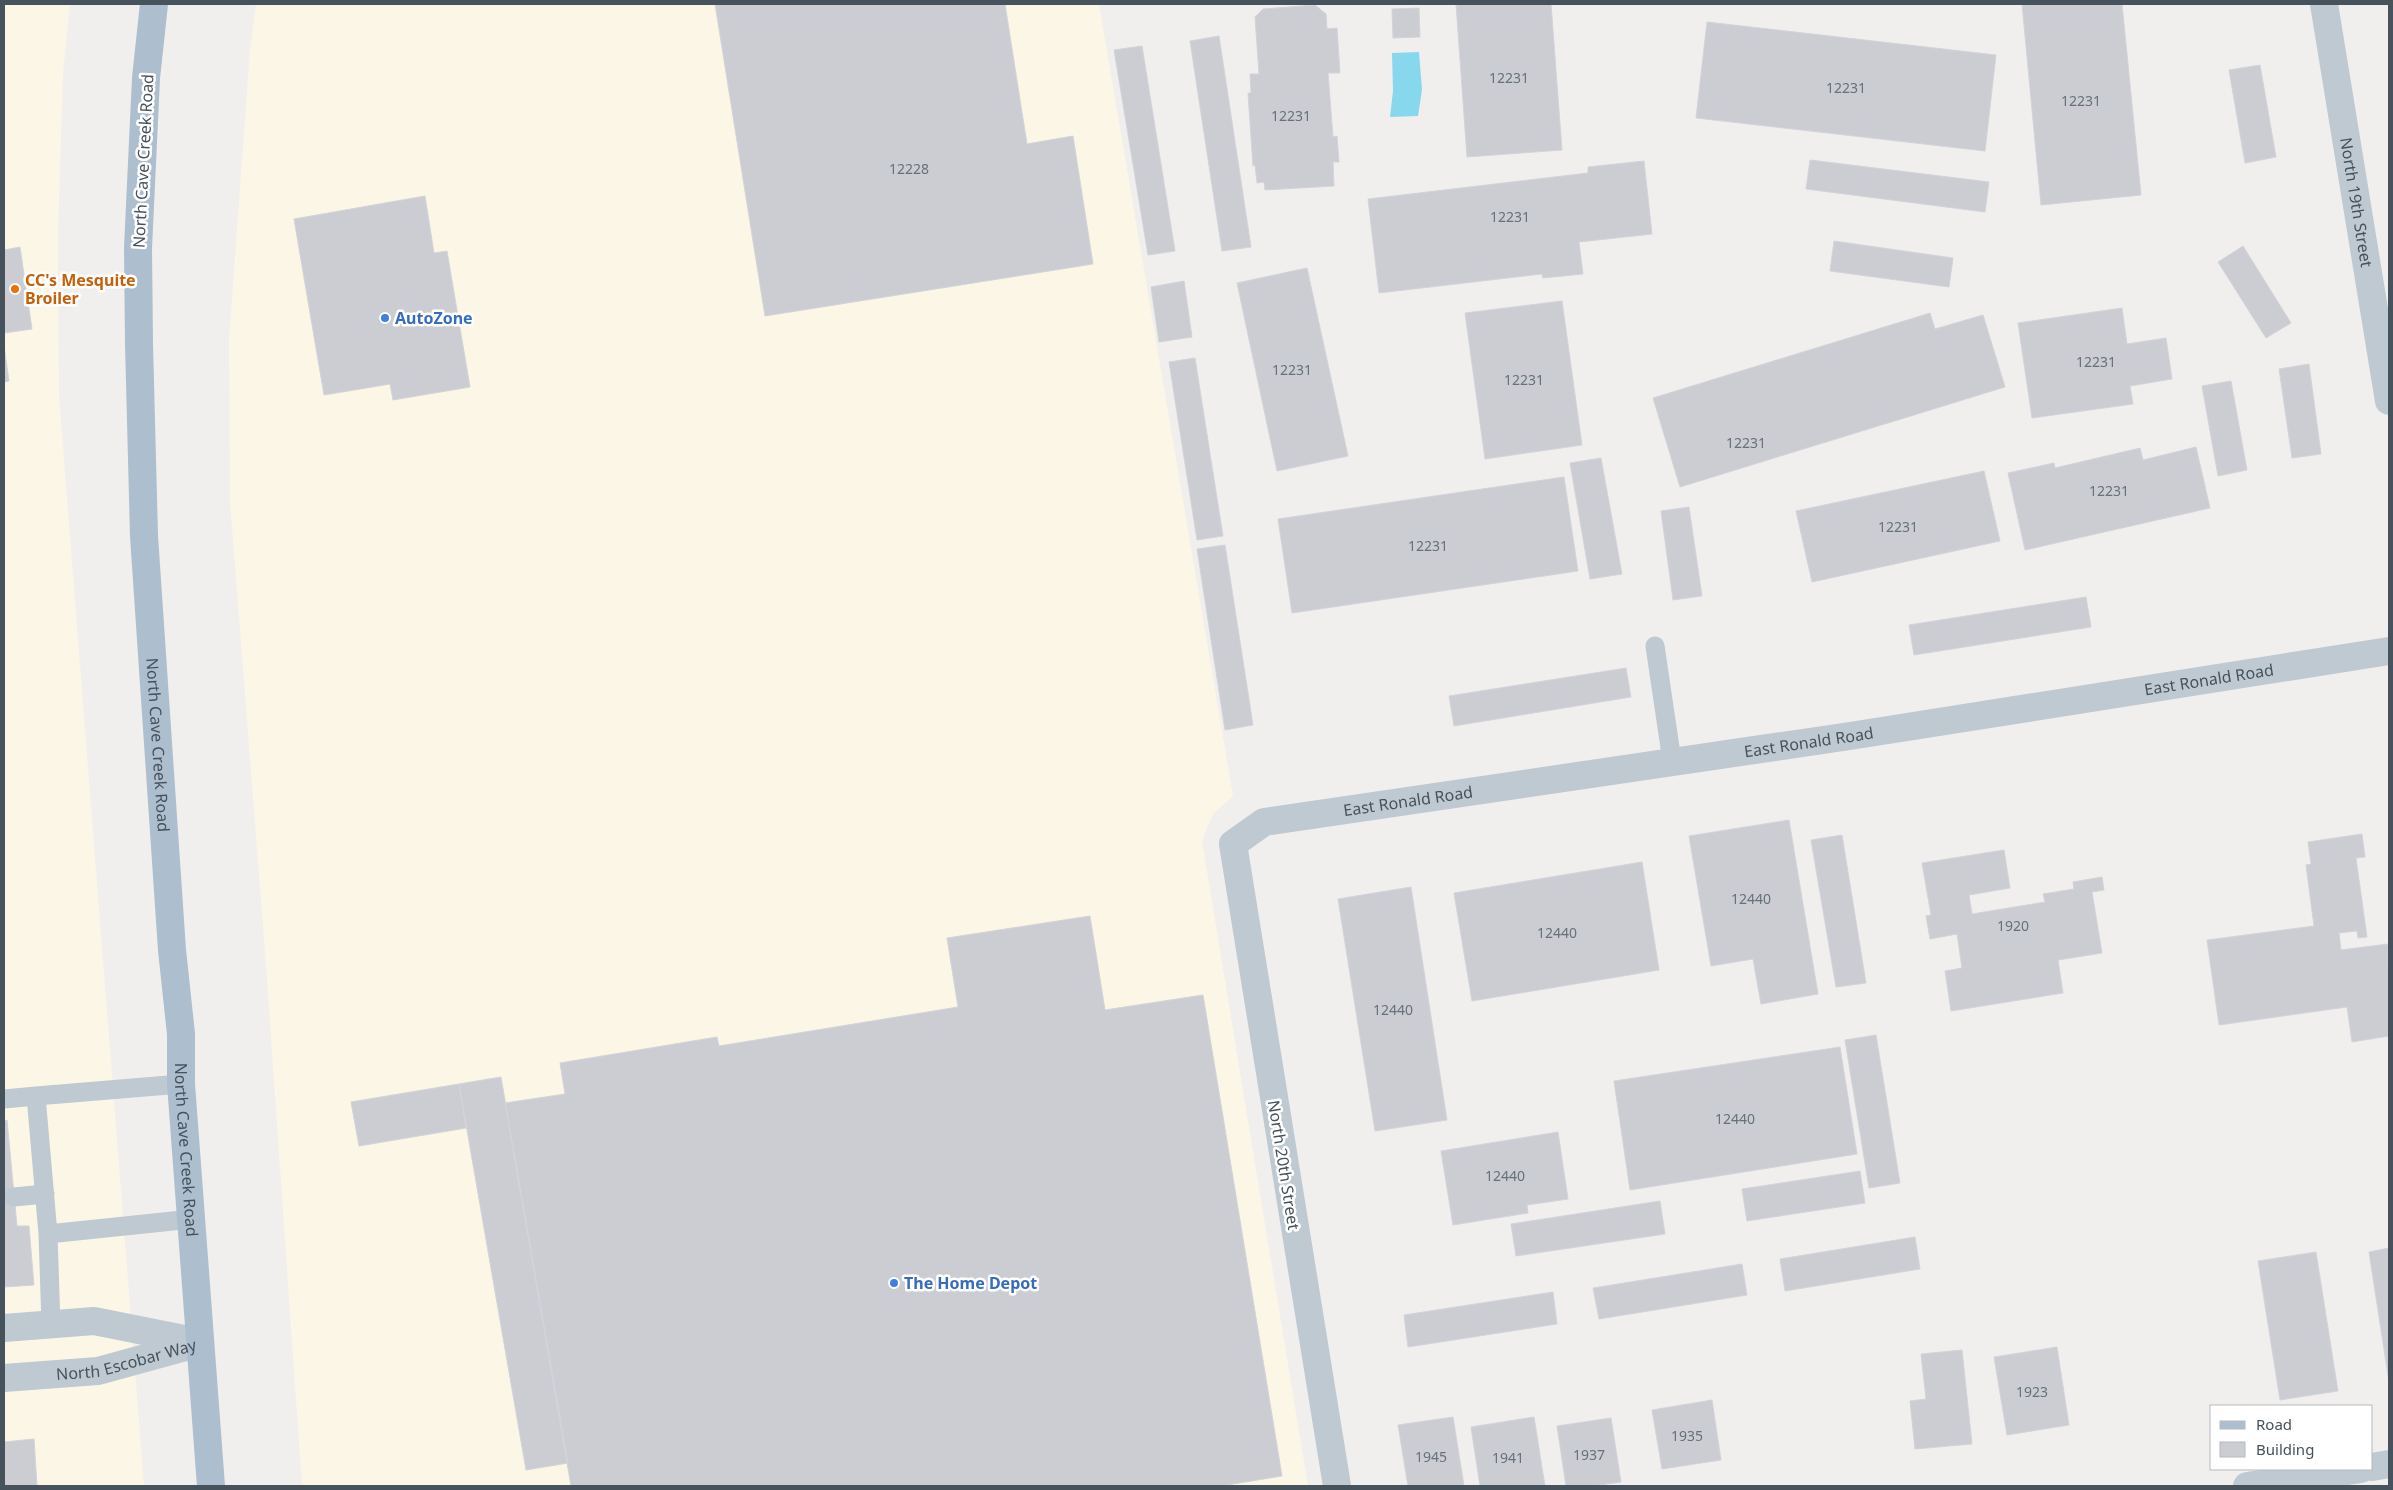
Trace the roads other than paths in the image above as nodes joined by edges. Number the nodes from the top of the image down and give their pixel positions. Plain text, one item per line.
1 (154, 4) edge
2 (2324, 4) edge
3 (2389, 401) edge
4 (1655, 646) dead end
5 (2389, 651) edge
6 (1672, 761) junction
7 (1233, 844) joint
8 (181, 1084) junction
9 (36, 1096) junction
10 (4, 1099) edge
11 (45, 1194) junction
12 (14, 1197) dead end
13 (192, 1219) junction
14 (48, 1234) junction
15 (51, 1325) junction
16 (4, 1328) edge
17 (200, 1343) junction
18 (4, 1378) edge
19 (2389, 1464) edge
20 (2373, 1467) edge
21 (2354, 1470) edge
22 (211, 1486) edge
23 (1337, 1486) edge
24 (2247, 1486) edge

1 - 8 main road, North Cave Creek Road
2 - 3 street, North 19th Street
4 - 6 lane
5 - 6 street, East Ronald Road
6 - 7 street, East Ronald Road
7 - 23 street, North 20th Street
8 - 9 lane
8 - 13 main road, North Cave Creek Road
9 - 10 lane
9 - 11 lane
11 - 12 lane
11 - 14 lane
13 - 14 lane
13 - 17 main road, North Cave Creek Road
14 - 15 lane
15 - 16 street, North Escobar Way
15 - 17 street, North Escobar Way
17 - 18 street, North Escobar Way
17 - 22 main road, North Cave Creek Road
19 - 20 street
21 - 24 street

